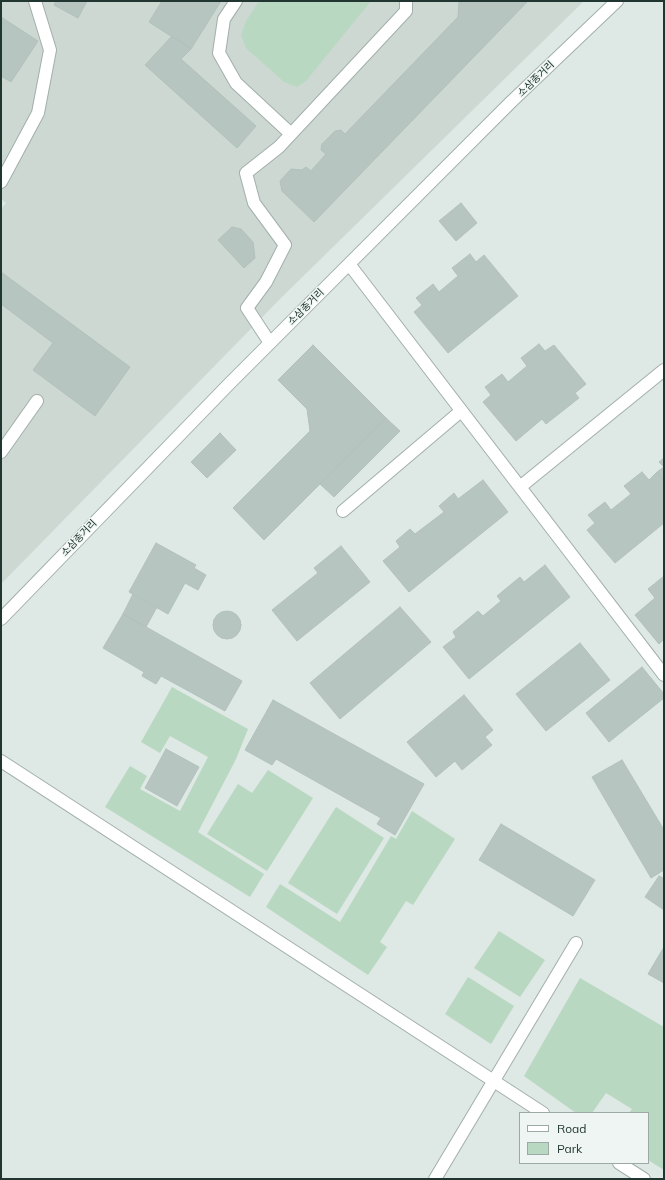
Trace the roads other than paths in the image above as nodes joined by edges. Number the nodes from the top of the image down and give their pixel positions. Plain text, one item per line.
1 (35, 1) edge
2 (236, 1) edge
3 (406, 1) edge
4 (617, 1) edge
5 (291, 134) junction
6 (1, 182) edge
7 (349, 264) junction
8 (270, 343) junction
9 (664, 370) edge
10 (37, 401) dead end
11 (461, 411) junction
12 (1, 452) edge
13 (520, 487) junction
14 (343, 511) dead end
15 (1, 619) edge
16 (664, 675) edge
17 (1, 761) edge
18 (576, 943) dead end
19 (494, 1081) junction
20 (541, 1112) edge
21 (621, 1164) edge
22 (435, 1179) edge
23 (644, 1179) edge

1 - 6 street
2 - 5 street
3 - 5 street
4 - 7 street, 소삼종거리
5 - 8 street
7 - 8 street, 소삼종거리
7 - 11 street
8 - 15 street, 소삼종거리
9 - 13 street
10 - 12 street
11 - 13 street
11 - 14 street
13 - 16 street
17 - 19 street
18 - 19 street
19 - 20 street
19 - 22 street
21 - 23 street

